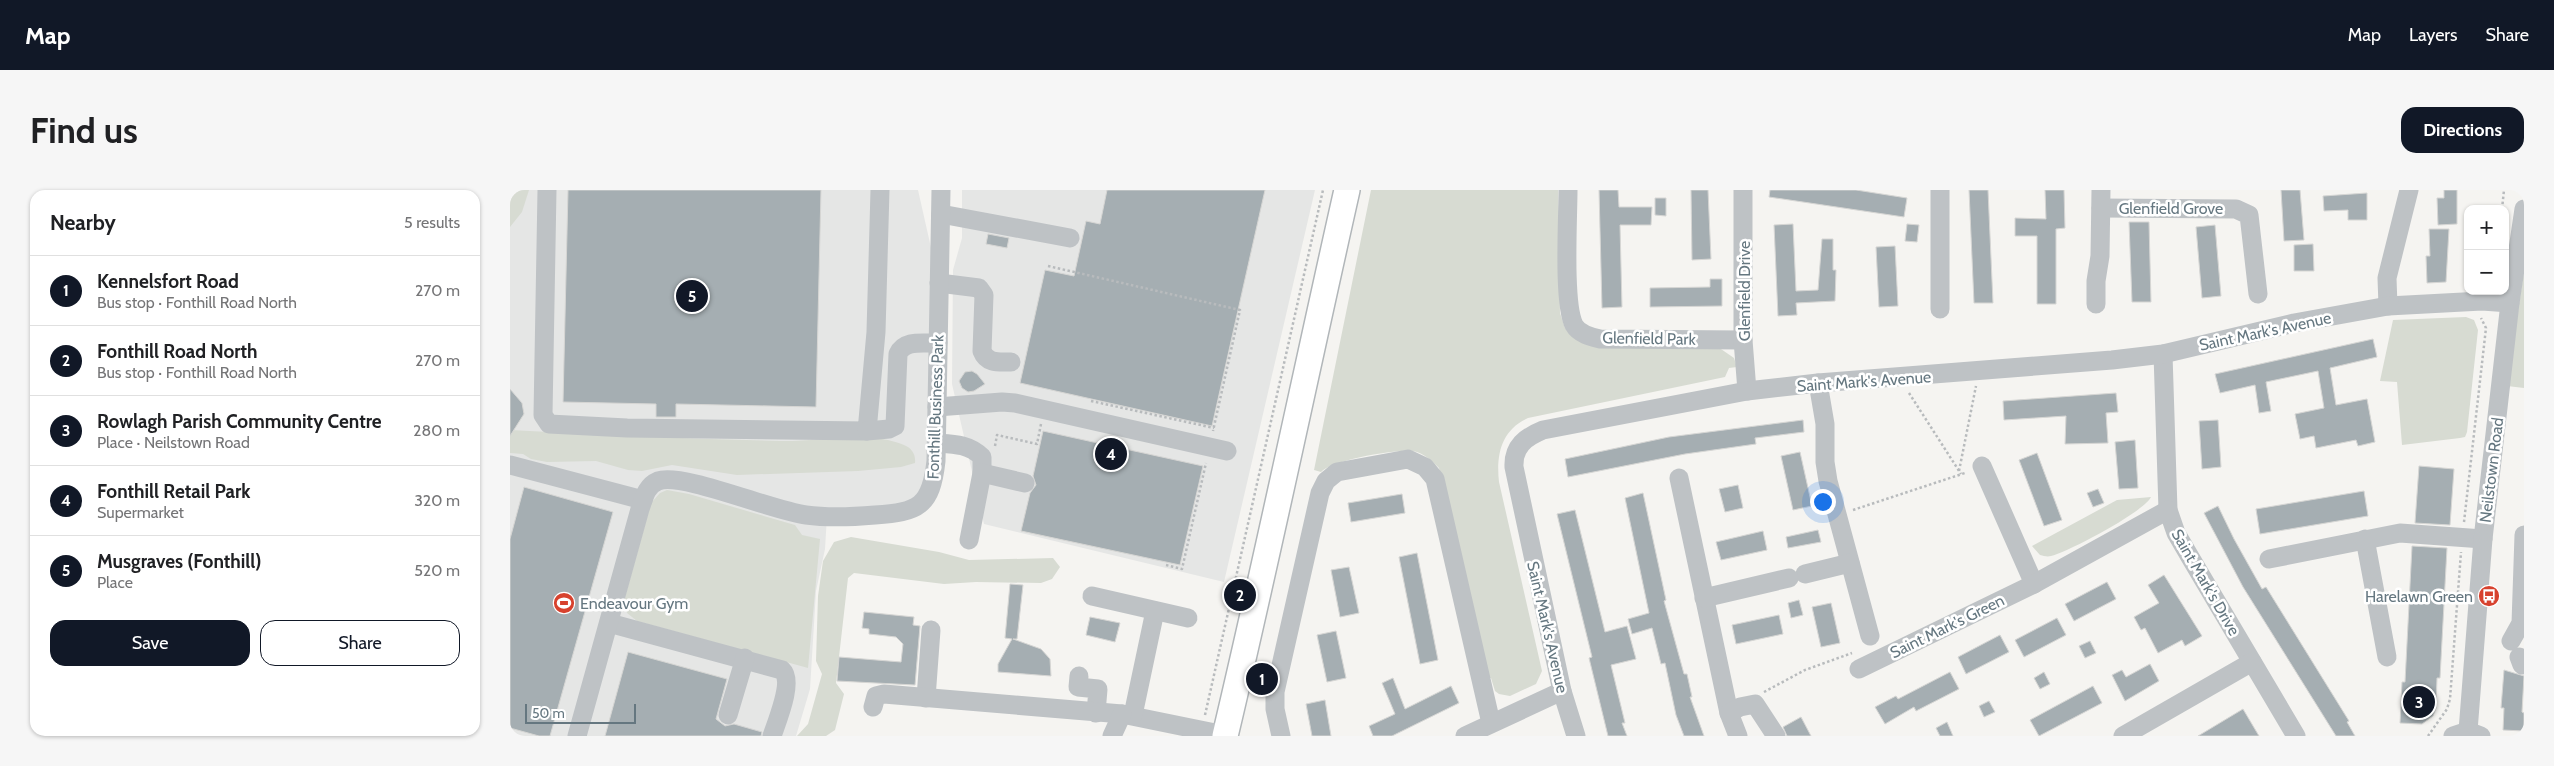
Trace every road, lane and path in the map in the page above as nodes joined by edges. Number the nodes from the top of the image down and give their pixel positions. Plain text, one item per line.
1 (547, 190) edge
2 (880, 190) edge
3 (941, 190) edge
4 (1323, 190) edge
5 (1347, 190) edge
6 (1568, 190) edge
7 (1743, 190) edge
8 (1940, 190) edge
9 (2409, 190) edge
10 (2504, 190) edge
11 (2101, 199) edge
12 (2502, 205) edge
13 (2524, 210) edge
14 (941, 214) junction
15 (1070, 238) dead end
16 (1048, 266) dead end
17 (939, 283) junction
18 (2258, 294) dead end
19 (2510, 303) junction
20 (2096, 304) dead end
21 (2388, 306) junction
22 (1940, 309) dead end
23 (2480, 311) dead end
24 (1743, 340) junction
25 (938, 343) junction
26 (2163, 354) junction
27 (1011, 362) dead end
28 (1818, 383) junction
29 (1977, 384) dead end
30 (1907, 389) dead end
31 (1747, 391) junction
32 (937, 407) junction
33 (867, 431) junction
34 (936, 443) junction
35 (1218, 449) junction
36 (510, 465) edge
37 (1973, 469) joint
38 (982, 473) junction
39 (1960, 473) junction
40 (1679, 478) dead end
41 (1025, 483) dead end
42 (643, 500) junction
43 (2168, 510) junction
44 (1849, 512) dead end
45 (2463, 529) dead end
46 (2524, 536) edge
47 (2365, 539) junction
48 (2483, 539) junction
49 (969, 540) dead end
50 (2461, 548) dead end
51 (2269, 559) dead end
52 (1850, 563) junction
53 (1166, 565) dead end
54 (2034, 584) junction
55 (1092, 596) dead end
56 (1704, 598) junction
57 (1155, 611) junction
58 (1188, 618) dead end
59 (609, 623) junction
60 (931, 630) dead end
61 (1870, 636) dead end
62 (2517, 654) dead end
63 (2388, 657) dead end
64 (745, 658) junction
65 (1855, 661) joint
66 (2252, 662) junction
67 (1079, 676) dead end
68 (1562, 691) junction
69 (1762, 693) dead end
70 (926, 698) junction
71 (873, 707) dead end
72 (1728, 712) junction
73 (1096, 713) junction
74 (1127, 714) junction
75 (728, 715) dead end
76 (1491, 723) junction
77 (1218, 733) edge
78 (2467, 734) edge
79 (577, 736) edge
80 (772, 736) edge
81 (1112, 736) edge
82 (1281, 736) edge
83 (1465, 736) edge
84 (1576, 736) edge
85 (1738, 736) edge
86 (1776, 736) edge
87 (2123, 736) edge
88 (2296, 736) edge
89 (2428, 736) edge

1 - 33 street
2 - 33 street
3 - 14 street, Fonthill Business Park
4 - 77 path
5 - 77 main road
6 - 24 street, Glenfield Park
7 - 24 street, Glenfield Drive
8 - 22 street
9 - 21 street
10 - 12 path
11 - 18 street, Glenfield Grove
11 - 20 street, Glenfield Grove
13 - 19 street, Neilstown Road
14 - 15 street
14 - 17 street, Fonthill Business Park
16 - 35 path
17 - 25 street, Fonthill Business Park
17 - 27 street
19 - 21 street, Saint Mark's Avenue
19 - 48 street, Neilstown Road
21 - 26 street, Saint Mark's Avenue
23 - 45 path
24 - 31 street, Glenfield Drive
25 - 32 street, Fonthill Business Park
25 - 33 street
26 - 28 street, Saint Mark's Avenue
26 - 43 street, Saint Mark's Drive
28 - 31 street, Saint Mark's Avenue
28 - 52 street
29 - 39 path
30 - 39 path
31 - 68 street, Saint Mark's Avenue
32 - 34 street, Fonthill Business Park
32 - 35 street
34 - 38 street
34 - 42 street, Fonthill Business Park
35 - 53 path
36 - 42 street
37 - 39 path
37 - 54 street
38 - 41 street
38 - 49 street
39 - 44 path
40 - 56 street
42 - 59 street
43 - 54 street, Saint Mark's Green
43 - 66 street, Saint Mark's Drive
46 - 62 street
47 - 48 street
47 - 51 street
47 - 63 street
48 - 78 street, Neilstown Road
50 - 89 path
52 - 56 street
52 - 61 street
54 - 65 street, Saint Mark's Green
55 - 57 street
56 - 72 street
57 - 58 street
57 - 74 street
59 - 64 street
59 - 79 street
60 - 70 street
64 - 75 street
64 - 80 street
65 - 69 path
66 - 87 street
66 - 88 street, Saint Mark's Drive
67 - 73 street
68 - 76 street
68 - 84 street, Saint Mark's Avenue
70 - 71 street
70 - 73 street
72 - 85 street
72 - 86 street
73 - 74 street
74 - 77 street
74 - 81 street
76 - 82 street
76 - 83 street

